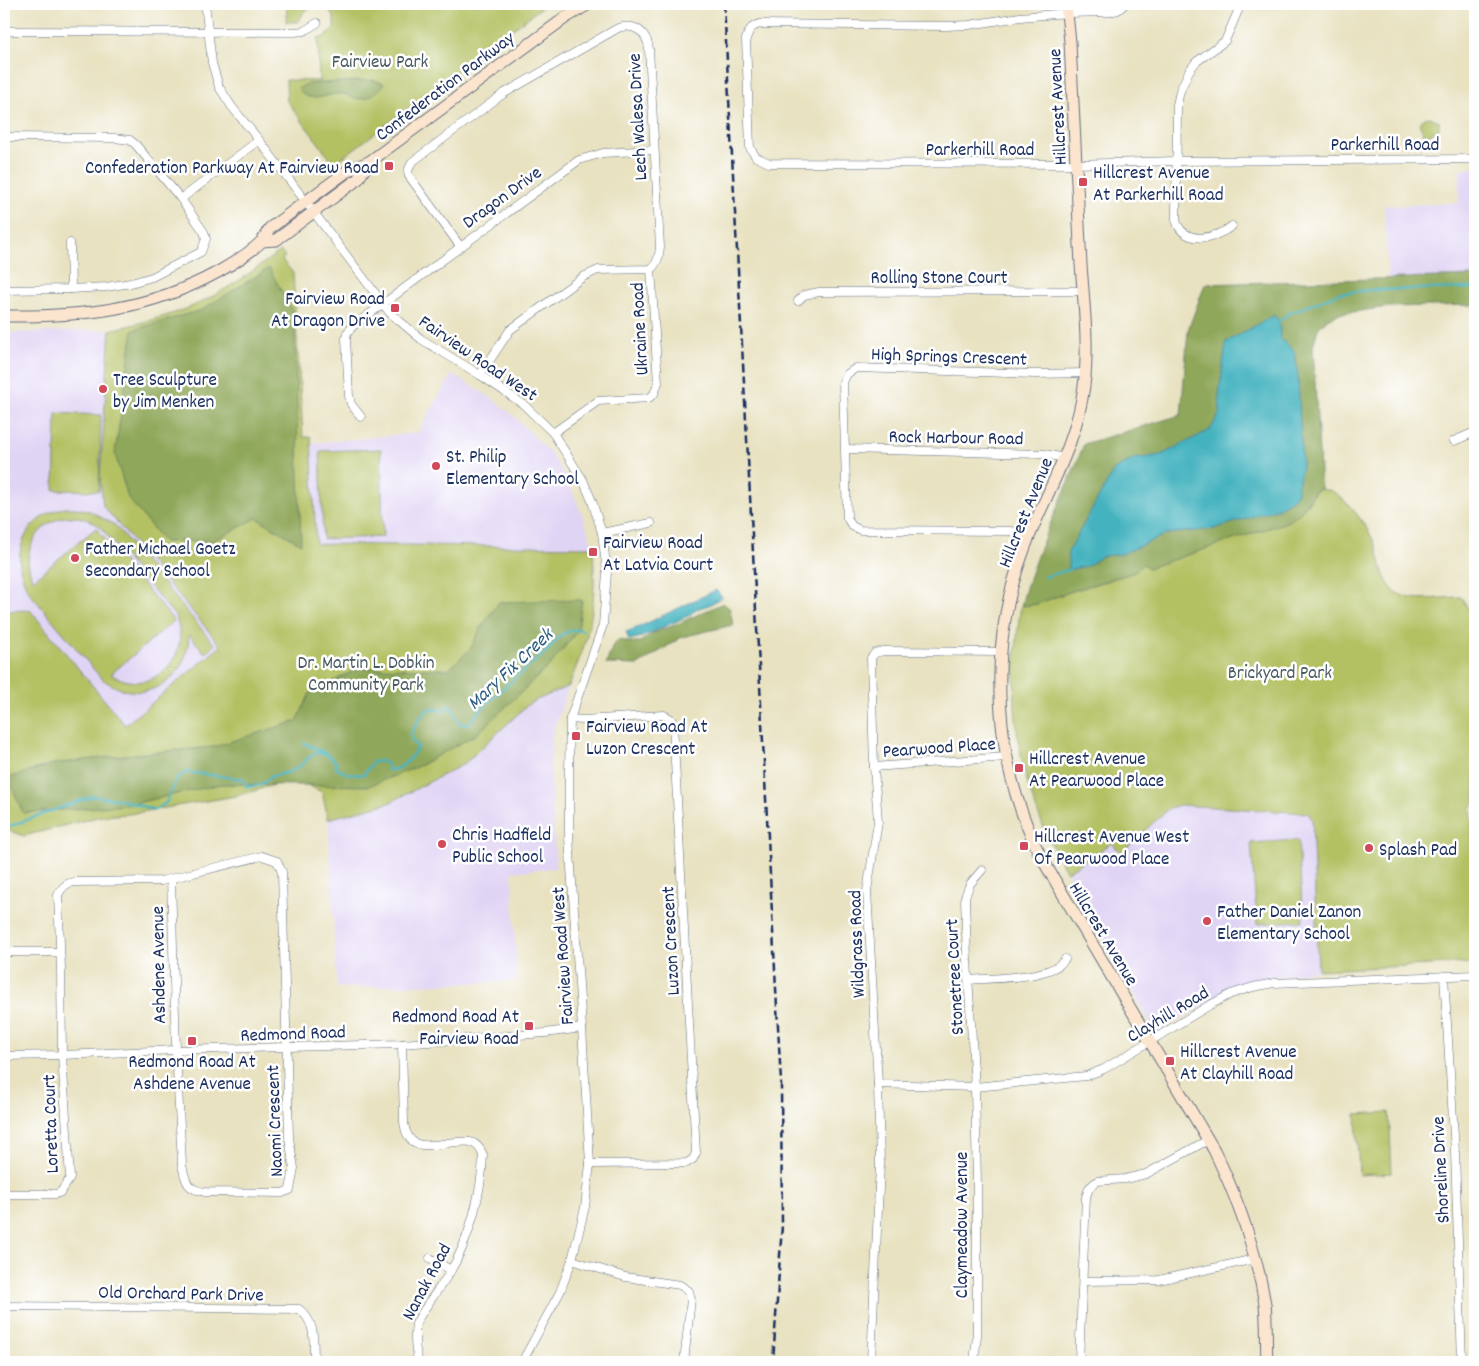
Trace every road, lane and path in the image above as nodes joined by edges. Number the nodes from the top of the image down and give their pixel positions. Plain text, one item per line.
1 (205, 4) edge
2 (589, 4) edge
3 (1125, 4) edge
4 (1241, 4) edge
5 (1066, 8) edge
6 (317, 23) dead end
7 (4, 32) edge
8 (208, 32) junction
9 (4, 137) edge
10 (259, 140) junction
11 (654, 150) junction
12 (1475, 159) edge
13 (1176, 161) junction
14 (369, 162) junction
15 (1076, 164) junction
16 (182, 199) junction
17 (305, 202) junction
18 (313, 212) junction
19 (1232, 226) dead end
20 (262, 241) junction
21 (70, 243) dead end
22 (460, 246) junction
23 (652, 270) junction
24 (71, 289) junction
25 (4, 290) edge
26 (1083, 291) junction
27 (798, 301) dead end
28 (381, 303) junction
29 (4, 316) edge
30 (1085, 373) junction
31 (480, 375) junction
32 (361, 417) dead end
33 (1475, 432) edge
34 (553, 433) junction
35 (1454, 441) dead end
36 (846, 449) junction
37 (1065, 458) junction
38 (651, 523) dead end
39 (602, 533) junction
40 (1029, 537) junction
41 (1001, 652) junction
42 (570, 719) junction
43 (1006, 757) junction
44 (874, 767) junction
45 (982, 870) dead end
46 (171, 879) junction
47 (4, 952) edge
48 (60, 952) junction
49 (1065, 959) dead end
50 (1475, 975) edge
51 (1444, 976) junction
52 (969, 980) junction
53 (582, 1028) junction
54 (1150, 1043) junction
55 (402, 1044) junction
56 (286, 1049) junction
57 (176, 1050) junction
58 (62, 1055) junction
59 (4, 1056) edge
60 (878, 1084) junction
61 (975, 1087) junction
62 (1208, 1140) junction
63 (590, 1164) junction
64 (4, 1194) edge
65 (430, 1258) dead end
66 (572, 1260) junction
67 (1255, 1260) junction
68 (451, 1270) junction
69 (1082, 1281) junction
70 (4, 1306) edge
71 (314, 1362) edge
72 (419, 1362) edge
73 (522, 1362) edge
74 (684, 1362) edge
75 (871, 1362) edge
76 (974, 1362) edge
77 (1079, 1362) edge
78 (1267, 1362) edge
79 (1462, 1362) edge

1 - 8 street, Fairview Road West
2 - 14 street, Confederation Parkway
3 - 5 street
4 - 13 street
5 - 15 street, Hillcrest Avenue
5 - 15 street, Parkerhill Road
6 - 8 street
7 - 8 street
8 - 10 street, Fairview Road West
9 - 16 street
10 - 16 street
10 - 17 street, Fairview Road West
11 - 22 street, Dragon Drive
11 - 22 street, Lech Walesa Drive
11 - 23 street, Lech Walesa Drive
12 - 13 street, Parkerhill Road
13 - 15 street, Parkerhill Road
13 - 19 street
14 - 17 street, Confederation Parkway
14 - 18 street, Confederation Parkway
15 - 26 street, Hillcrest Avenue
16 - 24 street
17 - 18 street, Fairview Road West
17 - 20 street, Confederation Parkway
18 - 20 street, Confederation Parkway
18 - 28 street, Fairview Road West
20 - 29 street, Confederation Parkway
21 - 24 street
22 - 28 street, Dragon Drive
23 - 31 street
23 - 34 street, Ukraine Road
24 - 25 street
26 - 27 street, Rolling Stone Court
26 - 30 street, Hillcrest Avenue
28 - 31 street, Fairview Road West
28 - 32 street, Dragon Drive
30 - 36 street, High Springs Crescent
30 - 37 street, Hillcrest Avenue
31 - 34 street, Fairview Road West
33 - 35 street
34 - 39 street, Fairview Road West
36 - 37 street, Rock Harbour Road
36 - 40 street, High Springs Crescent
37 - 40 street, Hillcrest Avenue
38 - 39 street
39 - 42 street, Fairview Road West
40 - 41 street, Hillcrest Avenue
41 - 43 street, Hillcrest Avenue
41 - 44 street, Wildgrass Road
42 - 53 street, Fairview Road West
42 - 63 street, Luzon Crescent
43 - 44 street, Pearwood Place
43 - 54 street, Hillcrest Avenue
44 - 60 street, Wildgrass Road
45 - 52 street, Stonetree Court
46 - 48 street, Loretta Court
46 - 56 street
46 - 57 street, Ashdene Avenue
47 - 48 street
48 - 58 street, Loretta Court
49 - 52 street
50 - 51 street, Clayhill Road
51 - 54 street, Clayhill Road
51 - 79 street, Shoreline Drive
52 - 61 street, Stonetree Court
53 - 55 street, Redmond Road
53 - 63 street, Fairview Road West
54 - 61 street, Clayhill Road
54 - 62 street, Hillcrest Avenue
55 - 56 street, Redmond Road
55 - 68 street, Nanak Road
56 - 57 street, Redmond Road
56 - 57 street, Naomi Crescent
57 - 58 street, Redmond Road
58 - 59 street, Redmond Road
58 - 64 street, Loretta Court
60 - 61 street, Clayhill Road
60 - 75 street, Wildgrass Road
61 - 76 street, Claymeadow Avenue
62 - 67 street, Hillcrest Avenue
62 - 69 street
63 - 66 street, Fairview Road West
65 - 68 street
66 - 73 street, Fairview Road West
66 - 74 street
67 - 69 street
67 - 78 street, Hillcrest Avenue
68 - 72 street, Nanak Road
69 - 77 street
70 - 71 street, Old Orchard Park Drive

